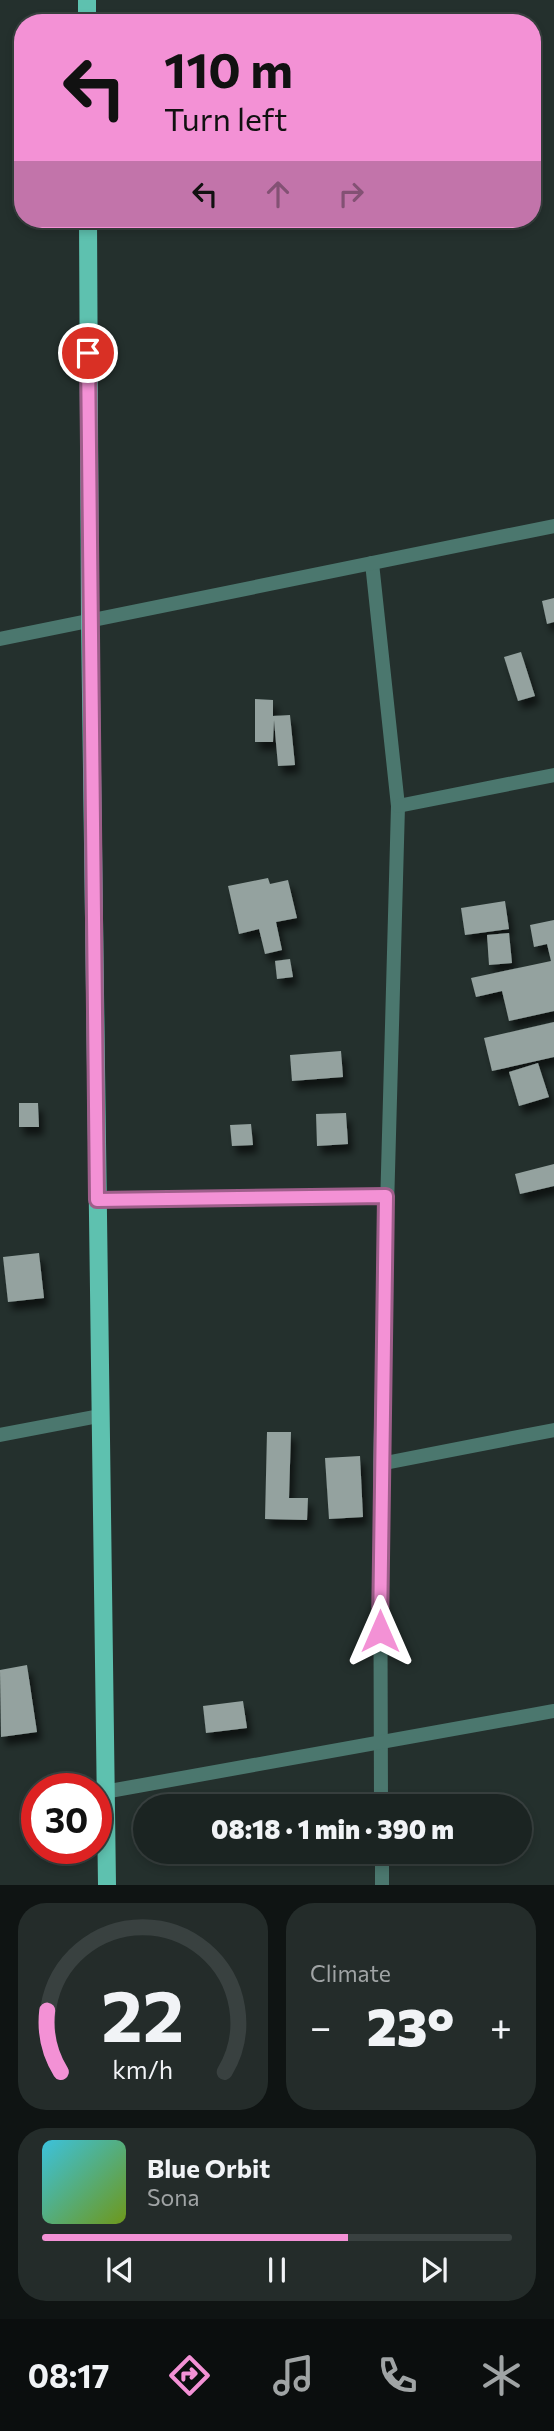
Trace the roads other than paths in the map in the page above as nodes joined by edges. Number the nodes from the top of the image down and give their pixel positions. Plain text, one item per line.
1 (88, 228) edge
2 (554, 526) edge
3 (372, 563) junction
4 (90, 621) junction
5 (0, 639) edge
6 (554, 775) edge
7 (398, 806) junction
8 (386, 1196) junction
9 (97, 1200) junction
10 (99, 1416) junction
11 (554, 1430) edge
12 (0, 1434) edge
13 (380, 1464) junction
14 (554, 1711) edge
15 (379, 1742) junction
16 (104, 1773) edge
17 (112, 1791) edge
18 (381, 1794) edge
19 (106, 1864) edge
20 (382, 1864) edge
21 (107, 1885) edge
22 (382, 1885) edge

1 - 4 main road
2 - 3 street
3 - 4 street
3 - 7 street
4 - 5 street
4 - 9 main road
6 - 7 street
7 - 8 street
8 - 9 street
8 - 13 street
9 - 10 main road
10 - 12 street
10 - 16 main road
11 - 13 street
13 - 15 street
14 - 15 street
15 - 17 street
15 - 18 street
19 - 21 main road
20 - 22 street

